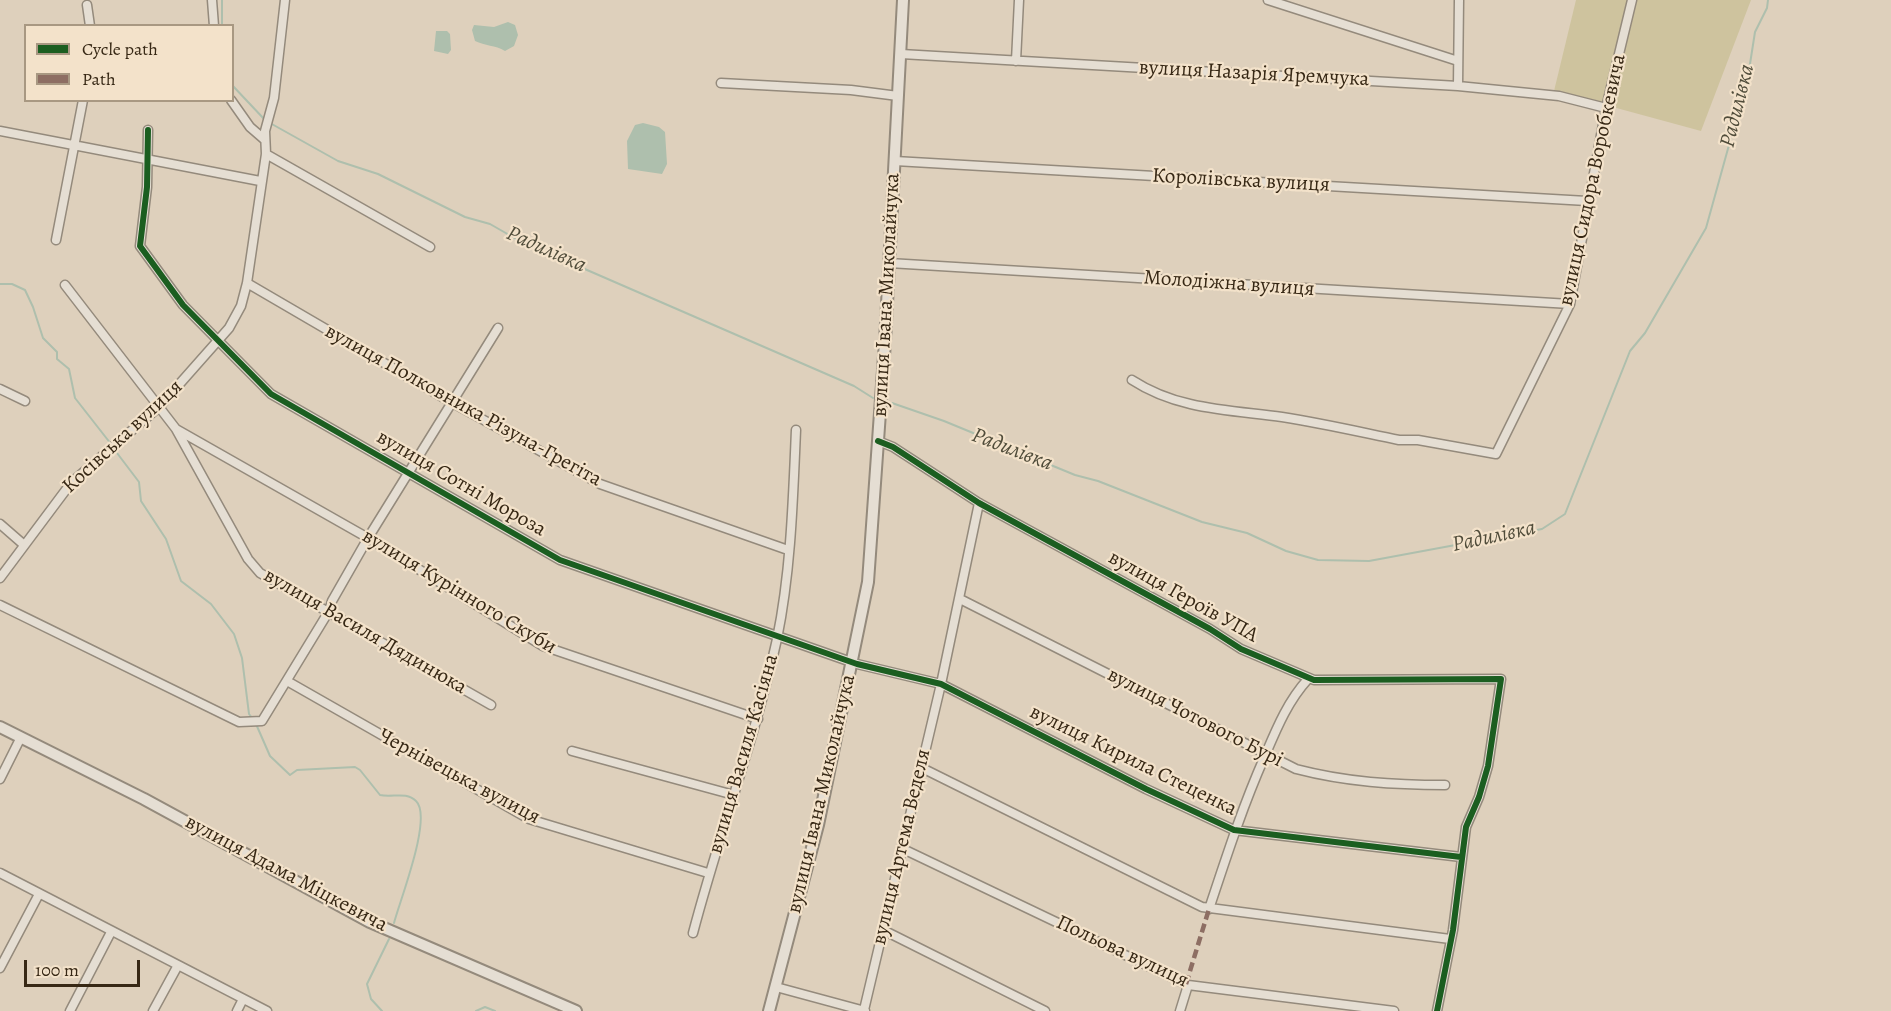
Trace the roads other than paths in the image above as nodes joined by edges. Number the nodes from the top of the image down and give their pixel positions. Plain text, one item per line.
1 (212, 0) edge
2 (285, 0) edge
3 (903, 0) edge
4 (1019, 0) edge
5 (1268, 0) edge
6 (1459, 0) edge
7 (1632, 0) edge
8 (87, 5) dead end
9 (90, 24) edge
10 (214, 24) edge
11 (901, 54) junction
12 (1016, 61) junction
13 (1458, 61) junction
14 (721, 83) dead end
15 (1458, 86) junction
16 (898, 96) junction
17 (82, 102) edge
18 (232, 102) edge
19 (1606, 108) junction
20 (148, 129) dead end
21 (0, 131) edge
22 (265, 140) junction
23 (75, 145) junction
24 (266, 154) junction
25 (148, 159) junction
26 (895, 161) junction
27 (260, 181) junction
28 (1587, 201) junction
29 (56, 240) dead end
30 (430, 247) dead end
31 (889, 263) junction
32 (247, 283) junction
33 (65, 285) dead end
34 (1569, 304) junction
35 (498, 328) dead end
36 (217, 342) junction
37 (1132, 380) dead end
38 (0, 389) edge
39 (26, 401) dead end
40 (451, 402) junction
41 (160, 406) junction
42 (176, 429) junction
43 (796, 430) dead end
44 (878, 441) junction
45 (409, 472) junction
46 (980, 503) junction
47 (0, 524) edge
48 (368, 538) junction
49 (23, 544) junction
50 (788, 550) junction
51 (0, 578) edge
52 (960, 599) junction
53 (0, 605) edge
54 (329, 611) junction
55 (778, 635) junction
56 (852, 662) junction
57 (1308, 679) junction
58 (287, 681) junction
59 (941, 684) junction
60 (491, 705) dead end
61 (758, 719) junction
62 (0, 727) edge
63 (21, 737) junction
64 (572, 751) dead end
65 (1265, 754) junction
66 (920, 767) junction
67 (0, 779) edge
68 (1445, 785) dead end
69 (734, 795) junction
70 (1234, 830) junction
71 (901, 848) junction
72 (1461, 857) junction
73 (0, 873) edge
74 (708, 873) junction
75 (39, 894) junction
76 (1209, 909) junction
77 (883, 930) junction
78 (111, 932) junction
79 (693, 933) dead end
80 (1450, 939) junction
81 (177, 967) junction
82 (0, 968) edge
83 (1188, 985) junction
84 (776, 987) junction
85 (243, 999) junction
86 (70, 1011) edge
87 (153, 1011) edge
88 (237, 1011) edge
89 (267, 1011) edge
90 (576, 1011) edge
91 (769, 1011) edge
92 (864, 1011) edge
93 (1046, 1011) edge
94 (1180, 1011) edge
95 (1394, 1011) edge
96 (1437, 1011) edge

1 - 10 street
2 - 22 street, Косівська вулиця
3 - 11 street, вулиця Івана Миколайчука
4 - 12 street
5 - 13 street
6 - 13 street
7 - 19 street, вулиця Сидора Воробкевича
8 - 9 street
11 - 12 street, вулиця Назарія Яремчука
11 - 16 street, вулиця Івана Миколайчука
12 - 15 street, вулиця Назарія Яремчука
13 - 15 street
14 - 16 street
15 - 19 street, вулиця Назарія Яремчука
16 - 26 street, вулиця Івана Миколайчука
17 - 23 street
18 - 22 street
19 - 28 street, вулиця Сидора Воробкевича
20 - 25 street, вулиця Сотні Мороза
21 - 23 street
22 - 24 street, Косівська вулиця
23 - 25 street
23 - 29 street
24 - 27 street, Косівська вулиця
24 - 30 street
25 - 27 street
25 - 36 street, вулиця Сотні Мороза
26 - 28 street, Королівська вулиця
26 - 31 street, вулиця Івана Миколайчука
27 - 32 street, Косівська вулиця
28 - 34 street, вулиця Сидора Воробкевича
31 - 34 street, Молодіжна вулиця
31 - 44 street, вулиця Івана Миколайчука
32 - 36 street, Косівська вулиця
32 - 40 street, вулиця Полковника Різуна-Грегіта
33 - 41 street, вулиця Василя Дядинюка
34 - 37 street, вулиця Сидора Воробкевича
35 - 40 street
36 - 41 street, Косівська вулиця
36 - 45 street, вулиця Сотні Мороза
38 - 39 street
40 - 45 street
40 - 50 street, вулиця Полковника Різуна-Грегіта
41 - 42 street, вулиця Василя Дядинюка
41 - 49 street, Косівська вулиця
42 - 48 street, вулиця Курінного Скуби
42 - 54 street, вулиця Василя Дядинюка
43 - 50 street, вулиця Василя Касіяна
44 - 46 street, вулиця Героїв УПА
44 - 56 street, вулиця Івана Миколайчука
45 - 48 street
45 - 55 street, вулиця Сотні Мороза
46 - 52 street, вулиця Артема Веделя
46 - 57 street, вулиця Героїв УПА
47 - 49 street
48 - 54 street
48 - 61 street, вулиця Курінного Скуби
49 - 51 street, Косівська вулиця
50 - 55 street, вулиця Василя Касіяна
52 - 59 street, вулиця Артема Веделя
52 - 65 street, вулиця Чотового Бурі
53 - 58 street
54 - 58 street
54 - 60 street, вулиця Василя Дядинюка
55 - 56 street, вулиця Сотні Мороза
55 - 61 street, вулиця Василя Касіяна
56 - 59 street, вулиця Сотні Мороза
56 - 84 street, вулиця Івана Миколайчука
57 - 65 street
57 - 72 street, вулиця Героїв УПА
58 - 74 street, Чернівецька вулиця
59 - 66 street, вулиця Артема Веделя
59 - 70 street, вулиця Кирила Стеценка
61 - 69 street, вулиця Василя Касіяна
62 - 63 street, вулиця Адама Міцкевича
63 - 67 street
63 - 90 street, вулиця Адама Міцкевича
64 - 69 street
65 - 68 street, вулиця Чотового Бурі
65 - 70 street
66 - 71 street, вулиця Артема Веделя
66 - 76 street
69 - 74 street, вулиця Василя Касіяна
70 - 72 street, вулиця Кирила Стеценка
70 - 76 street
71 - 77 street, вулиця Артема Веделя
71 - 83 street, Польова вулиця
72 - 80 street
73 - 75 street
74 - 79 street, вулиця Василя Касіяна
75 - 78 street
75 - 82 street
76 - 80 street
77 - 92 street, вулиця Артема Веделя
77 - 93 street
78 - 81 street
78 - 86 street
80 - 96 street
81 - 85 street
81 - 87 street
83 - 94 street
83 - 95 street, Польова вулиця
84 - 91 street, вулиця Івана Миколайчука
84 - 92 street
85 - 88 street
85 - 89 street

